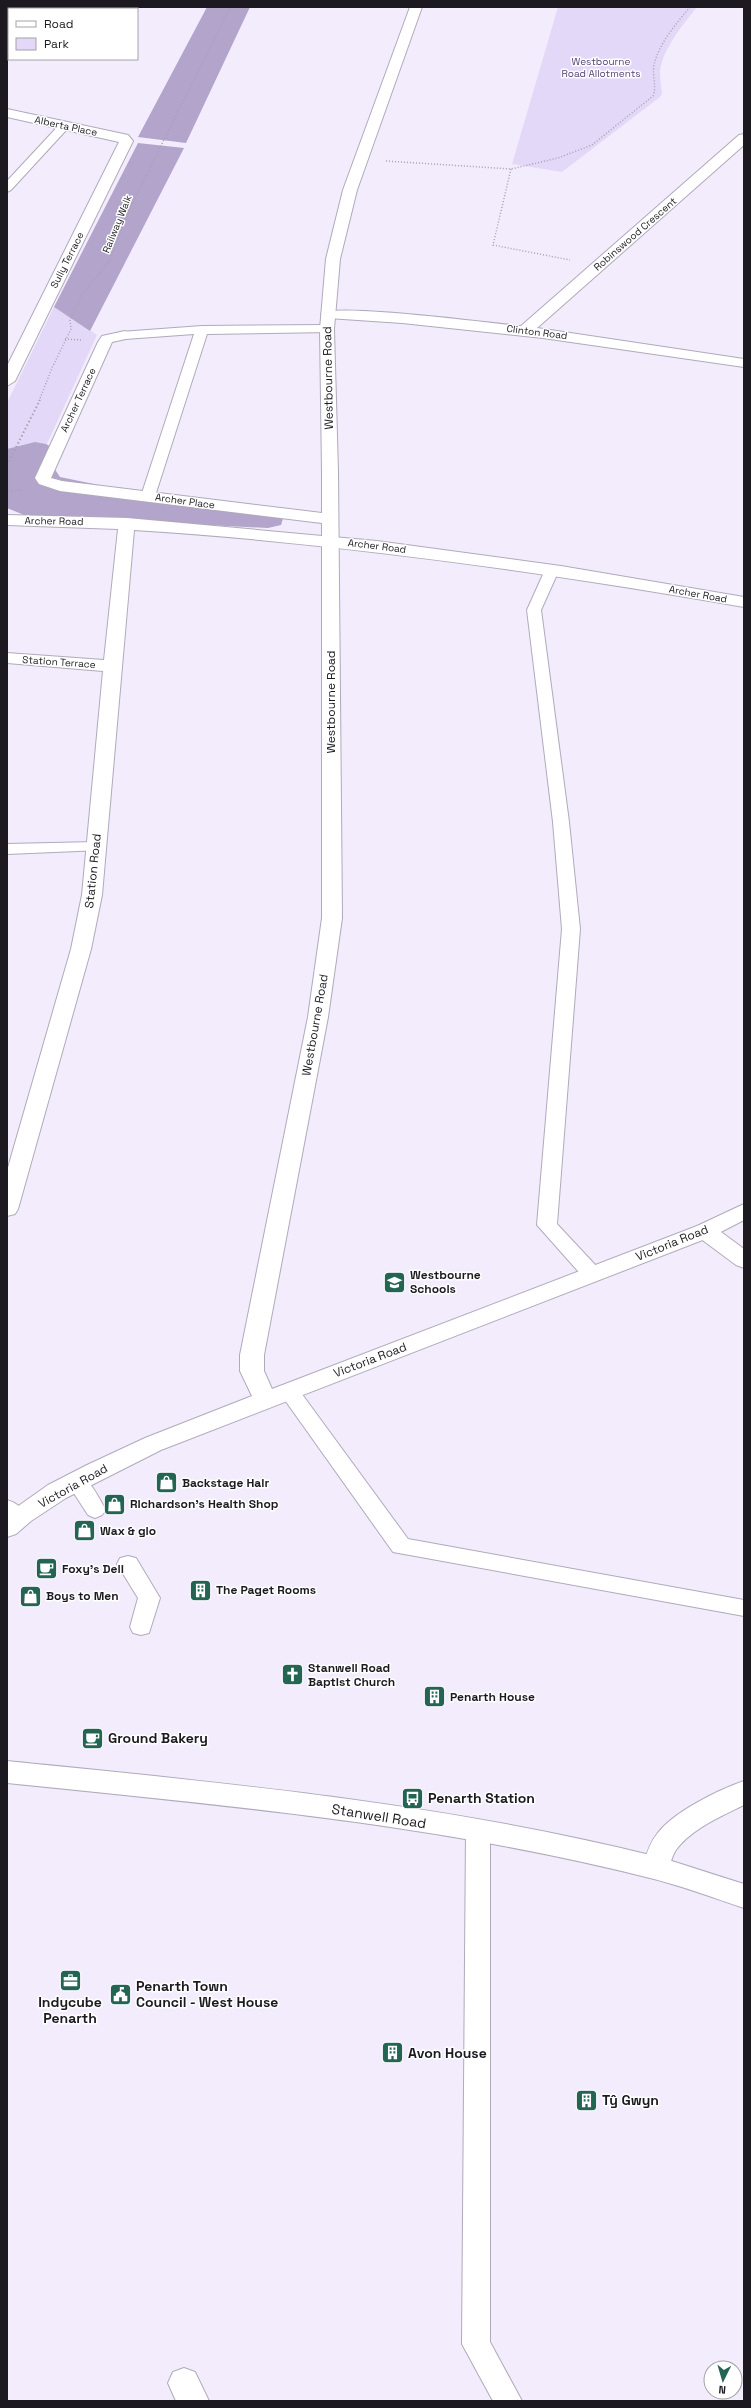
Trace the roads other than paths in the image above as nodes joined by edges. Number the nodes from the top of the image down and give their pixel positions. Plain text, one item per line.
1 (416, 7) edge
2 (7, 113) edge
3 (65, 125) junction
4 (744, 138) edge
5 (125, 139) joint
6 (7, 188) edge
7 (328, 314) junction
8 (327, 329) junction
9 (202, 330) junction
10 (525, 331) junction
11 (125, 335) joint
12 (744, 363) edge
13 (7, 381) edge
14 (43, 478) joint
15 (148, 496) junction
16 (330, 519) junction
17 (11, 520) edge
18 (127, 523) junction
19 (330, 541) junction
20 (552, 570) junction
21 (744, 593) edge
22 (744, 597) edge
23 (744, 602) edge
24 (7, 658) edge
25 (112, 666) junction
26 (96, 847) junction
27 (7, 849) edge
28 (7, 1209) edge
29 (744, 1211) edge
30 (705, 1230) junction
31 (744, 1260) edge
32 (592, 1274) junction
33 (289, 1391) junction
34 (266, 1400) junction
35 (76, 1482) junction
36 (95, 1510) dead end
37 (10, 1518) edge
38 (128, 1564) dead end
39 (744, 1608) edge
40 (141, 1627) dead end
41 (7, 1772) edge
42 (744, 1792) edge
43 (478, 1832) junction
44 (656, 1868) junction
45 (744, 1896) edge
46 (508, 2401) edge

1 - 7 street, Westbourne Road
2 - 3 street, Alberta Place
3 - 5 street, Alberta Place
3 - 6 lane
4 - 10 street, Robinswood Crescent
5 - 13 street, Sully Terrace
7 - 8 street, Westbourne Road
7 - 10 street, Clinton Road
8 - 9 lane
8 - 16 street, Westbourne Road
9 - 11 lane
9 - 15 lane
10 - 12 street, Clinton Road
11 - 14 street, Archer Terrace
14 - 15 street, Archer Place
15 - 16 street, Archer Place
16 - 19 street, Westbourne Road
17 - 18 street, Archer Road
18 - 19 street, Archer Road
18 - 25 street, Station Road
19 - 20 street, Archer Road
19 - 34 street, Westbourne Road
20 - 23 street, Archer Road
20 - 32 lane
21 - 22 street
24 - 25 street, Station Terrace
25 - 26 street, Station Road
26 - 27 lane
26 - 28 street, Station Road
29 - 30 street, Victoria Road
30 - 31 street
30 - 32 street, Victoria Road
32 - 33 street, Victoria Road
33 - 34 street, Victoria Road
33 - 39 lane
34 - 35 street, Victoria Road
35 - 36 lane
35 - 37 street, Victoria Road
38 - 40 lane
41 - 43 street, Stanwell Road
42 - 44 street
43 - 44 street, Stanwell Road
43 - 46 lane
44 - 45 street, Stanwell Road

